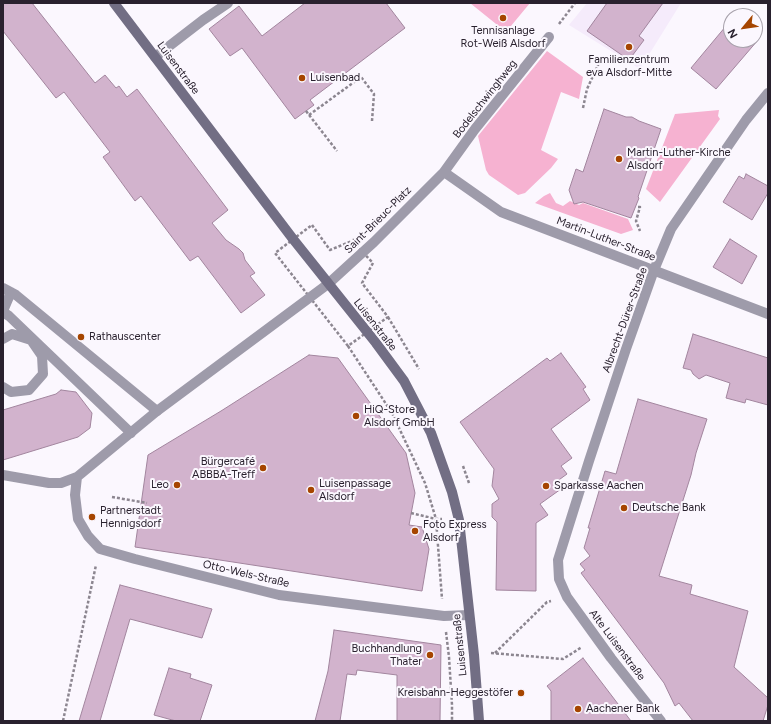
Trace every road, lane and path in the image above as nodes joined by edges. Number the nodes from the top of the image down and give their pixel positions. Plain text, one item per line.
1 (114, 3) edge
2 (228, 3) edge
3 (575, 3) edge
4 (549, 37) joint
5 (155, 56) junction
6 (603, 58) dead end
7 (768, 93) edge
8 (583, 108) dead end
9 (306, 111) dead end
10 (309, 115) junction
11 (372, 121) dead end
12 (336, 151) dead end
13 (444, 172) junction
14 (638, 207) dead end
15 (640, 231) dead end
16 (654, 270) junction
17 (328, 284) junction
18 (7, 290) edge
19 (5, 313) edge
20 (768, 314) edge
21 (3, 339) edge
22 (348, 346) dead end
23 (3, 387) edge
24 (157, 411) junction
25 (131, 432) junction
26 (3, 475) edge
27 (77, 477) junction
28 (112, 497) dead end
29 (147, 503) dead end
30 (412, 513) dead end
31 (436, 519) junction
32 (459, 520) junction
33 (100, 549) junction
34 (559, 579) joint
35 (567, 597) junction
36 (469, 615) junction
37 (444, 616) junction
38 (578, 649) dead end
39 (494, 653) junction
40 (474, 655) junction
41 (450, 657) junction
42 (63, 721) edge
43 (452, 721) edge
44 (479, 721) edge
45 (661, 721) edge

1 - 5 main road, Luisenstraße
2 - 5 street
3 - 4 path
4 - 13 street, Bodelschwinghweg
5 - 17 main road, Luisenstraße
6 - 8 path
7 - 16 street, Albrecht-Dürer-Straße
9 - 10 path
10 - 11 path
10 - 12 path
13 - 16 street, Martin-Luther-Straße
13 - 17 street, Saint-Brieuc-Platz
14 - 15 path
16 - 20 street, Martin-Luther-Straße
16 - 34 street, Albrecht-Dürer-Straße
17 - 24 street
17 - 32 main road, Luisenstraße
18 - 19 street
18 - 24 street
19 - 25 street
21 - 23 street
22 - 31 path
24 - 25 street
25 - 27 street
26 - 27 street
27 - 33 street
28 - 29 path
30 - 31 path
31 - 32 path
31 - 37 path
32 - 36 main road, Luisenstraße
33 - 37 street, Otto-Wels-Straße
33 - 42 path
34 - 35 street, Alte Luisenstraße
35 - 39 path
35 - 45 street, Alte Luisenstraße
36 - 37 street, Otto-Wels-Straße
36 - 40 main road, Luisenstraße
37 - 41 path
38 - 39 path
39 - 40 path
40 - 41 path
40 - 44 main road, Luisenstraße
41 - 43 path

